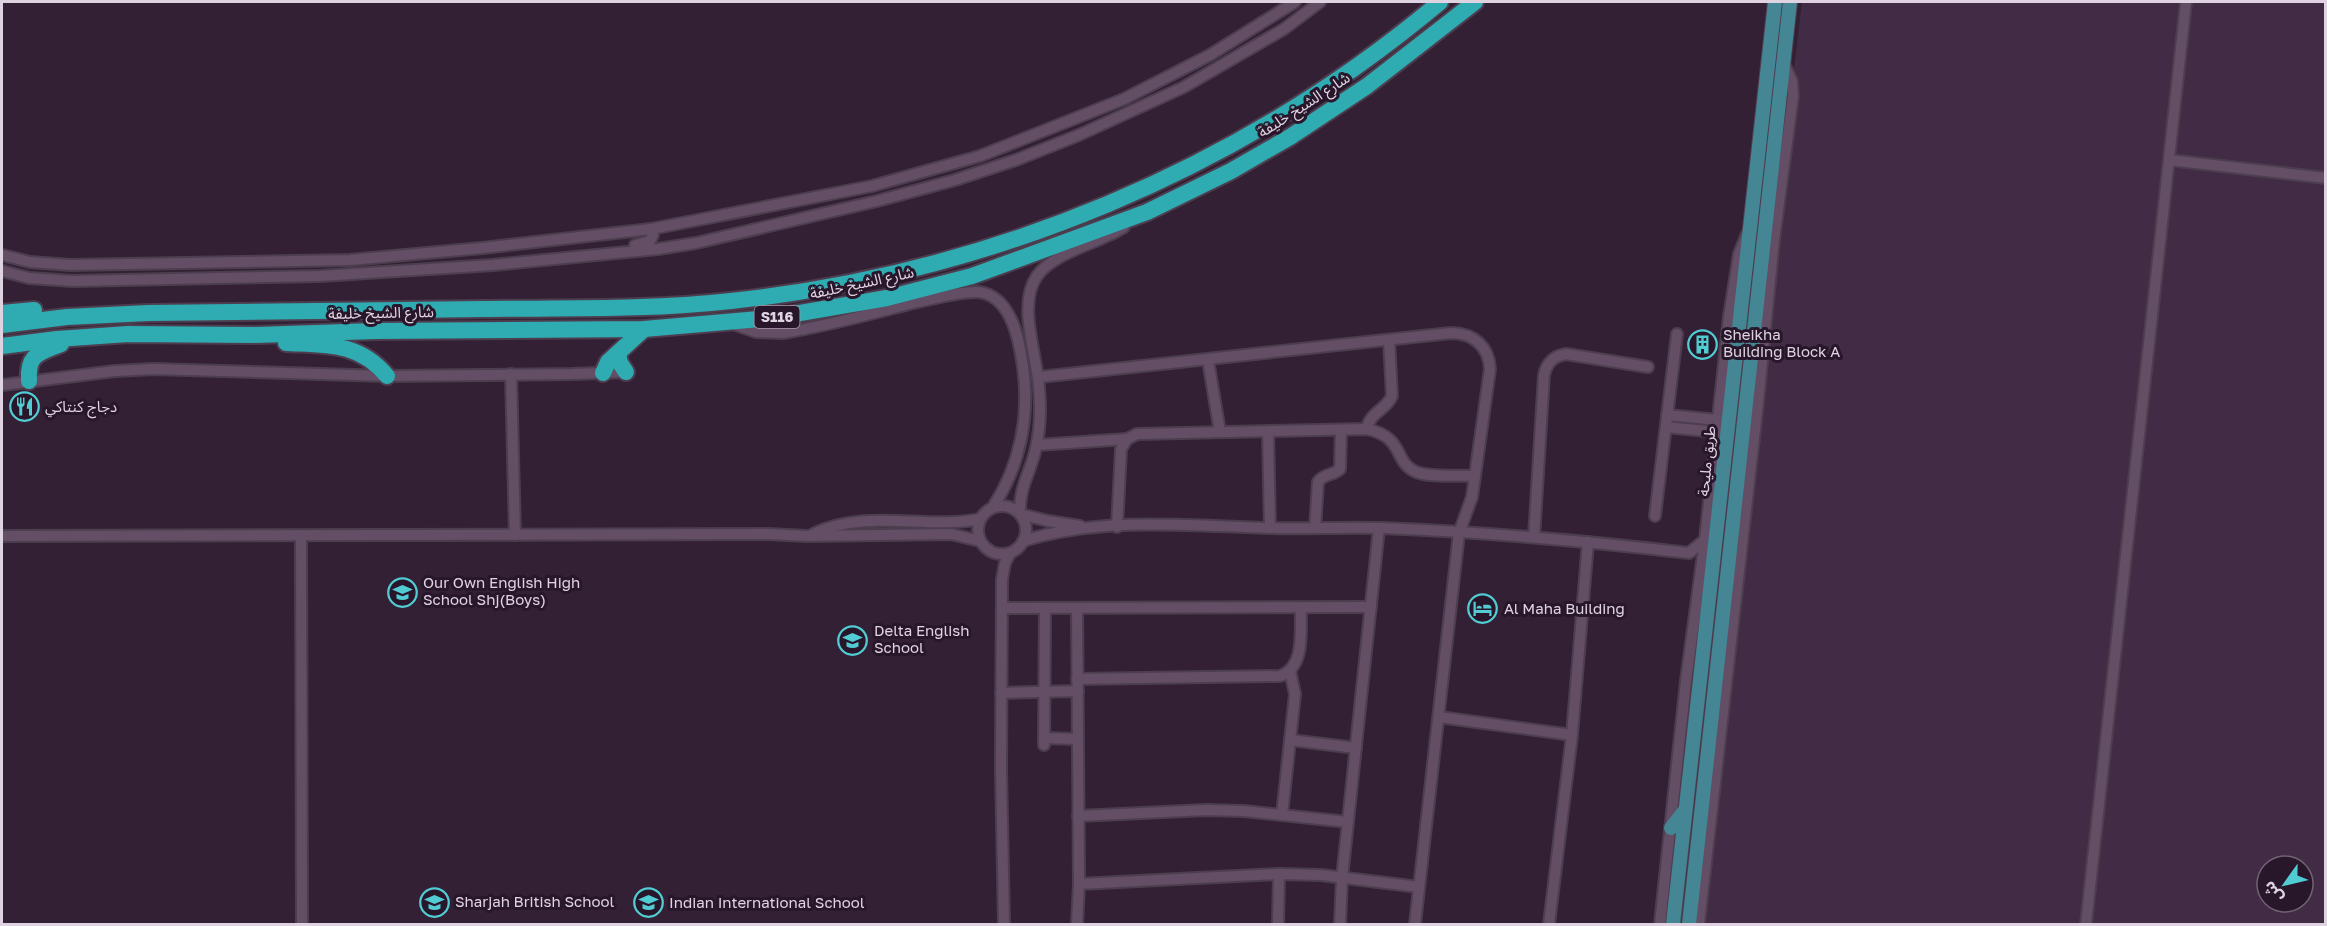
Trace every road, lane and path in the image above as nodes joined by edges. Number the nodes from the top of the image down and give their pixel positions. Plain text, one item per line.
1 (1295, 2) edge
2 (1320, 2) edge
3 (1440, 2) edge
4 (1475, 2) edge
5 (1774, 2) edge
6 (1790, 2) edge
7 (2186, 2) edge
8 (1783, 62) junction
9 (2169, 160) junction
10 (2325, 178) edge
11 (1147, 212) junction
12 (1750, 228) junction
13 (651, 229) junction
14 (2, 255) edge
15 (600, 255) junction
16 (350, 260) junction
17 (2, 272) edge
18 (320, 276) junction
19 (2, 313) edge
20 (88, 316) junction
21 (730, 323) junction
22 (2, 325) edge
23 (644, 329) junction
24 (1677, 334) dead end
25 (256, 335) junction
26 (79, 337) junction
27 (1389, 340) junction
28 (2, 346) edge
29 (618, 353) junction
30 (1208, 360) junction
31 (1648, 367) dead end
32 (626, 372) joint
33 (603, 373) junction
34 (511, 374) junction
35 (387, 376) junction
36 (1039, 377) junction
37 (29, 381) junction
38 (2, 386) edge
39 (1666, 421) junction
40 (1717, 426) junction
41 (1367, 429) junction
42 (1341, 430) junction
43 (1220, 432) junction
44 (1268, 432) junction
45 (1127, 439) junction
46 (1037, 445) junction
47 (1475, 476) junction
48 (993, 507) junction
49 (1020, 514) junction
50 (1655, 516) dead end
51 (980, 519) junction
52 (1744, 525) junction
53 (1117, 527) junction
54 (1098, 528) junction
55 (1270, 528) junction
56 (1315, 528) junction
57 (1379, 528) junction
58 (1459, 533) junction
59 (515, 535) junction
60 (2, 536) edge
61 (807, 536) junction
62 (1733, 536) junction
63 (301, 537) junction
64 (1533, 537) junction
65 (1705, 540) junction
66 (1023, 541) junction
67 (1588, 542) junction
68 (984, 546) junction
69 (1010, 553) junction
70 (1689, 553) junction
71 (1701, 570) junction
72 (1002, 573) junction
73 (1371, 607) junction
74 (1002, 608) junction
75 (1301, 608) junction
76 (1045, 609) junction
77 (1077, 609) junction
78 (1290, 671) junction
79 (1077, 679) junction
80 (1686, 681) junction
81 (1044, 691) junction
82 (1078, 691) junction
83 (1001, 693) junction
84 (1697, 697) junction
85 (1439, 717) junction
86 (1572, 735) junction
87 (1077, 738) junction
88 (1290, 740) junction
89 (1356, 748) junction
90 (1685, 810) junction
91 (1282, 815) junction
92 (1078, 816) junction
93 (1348, 822) junction
94 (1671, 828) junction
95 (1279, 874) junction
96 (1342, 878) junction
97 (1079, 884) junction
98 (1419, 887) junction
99 (300, 922) edge
100 (1003, 922) edge
101 (1077, 924) edge
102 (1278, 924) edge
103 (1340, 924) edge
104 (1415, 924) edge
105 (1549, 924) edge
106 (1660, 924) edge
107 (1673, 924) edge
108 (1689, 924) edge
109 (1699, 924) edge
110 (2086, 924) edge

1 - 13 street
2 - 15 street
3 - 20 highway, شارع الشيخ خليفة / S116
4 - 11 highway, شارع الشيخ خليفة / S116
5 - 12 main road, طريق مليحة
6 - 8 main road
7 - 9 street
8 - 52 street
8 - 62 main road
9 - 10 street
9 - 110 street
11 - 21 highway, شارع الشيخ خليفة / S116
11 - 36 street
12 - 40 street
12 - 84 main road, طريق مليحة
13 - 15 street
13 - 16 street
14 - 16 street
15 - 18 street
16 - 18 street
17 - 18 street
19 - 20 highway
20 - 22 highway, شارع الشيخ خليفة / S116
21 - 23 highway, شارع الشيخ خليفة / S116
21 - 48 street
23 - 25 highway, شارع الشيخ خليفة / S116
23 - 29 highway
24 - 39 street
25 - 26 highway, شارع الشيخ خليفة / S116
25 - 35 highway
26 - 28 highway, شارع الشيخ خليفة / S116
26 - 37 highway
27 - 30 street
27 - 41 street
27 - 47 street
29 - 32 highway
29 - 33 highway
30 - 36 street
30 - 43 street
31 - 64 street
32 - 33 street
33 - 34 street
34 - 35 street
34 - 59 street
35 - 37 street
36 - 46 street
37 - 38 street
39 - 40 street
39 - 50 street
40 - 65 street
41 - 42 street
41 - 47 street
42 - 44 street
42 - 56 street
43 - 44 street
43 - 45 street
44 - 55 street
45 - 46 street
45 - 53 street
46 - 49 street
47 - 58 street
48 - 49 street
48 - 51 street
49 - 54 street
49 - 66 street
51 - 61 street
51 - 68 street
52 - 62 main road
52 - 109 street
53 - 54 street
53 - 55 street
54 - 66 street
55 - 56 street
56 - 57 street
57 - 58 street
57 - 73 street
58 - 64 street
58 - 85 street
59 - 61 street
59 - 63 street
60 - 63 street
61 - 68 street
62 - 108 main road
63 - 99 street
64 - 67 street
65 - 70 street
65 - 71 street
66 - 69 street
67 - 70 street
67 - 86 street
68 - 69 street
68 - 72 street
69 - 72 street
70 - 71 street
71 - 80 street
72 - 74 street
73 - 75 street
73 - 89 street
74 - 76 street
74 - 83 street
75 - 77 street
75 - 78 street
76 - 77 street
76 - 81 street
77 - 79 street
78 - 79 street
78 - 88 street
79 - 82 street
80 - 84 main road
80 - 94 street
81 - 82 street
81 - 83 street
81 - 87 street
82 - 87 street
83 - 100 street
84 - 90 main road, طريق مليحة
85 - 86 street
85 - 98 street
86 - 105 street
87 - 92 street
88 - 89 street
88 - 91 street
89 - 93 street
90 - 94 main road
90 - 107 main road, طريق مليحة
91 - 92 street
91 - 93 street
92 - 97 street
93 - 96 street
94 - 106 street
95 - 96 street
95 - 97 street
95 - 102 street
96 - 98 street
96 - 103 street
97 - 101 street
98 - 104 street

